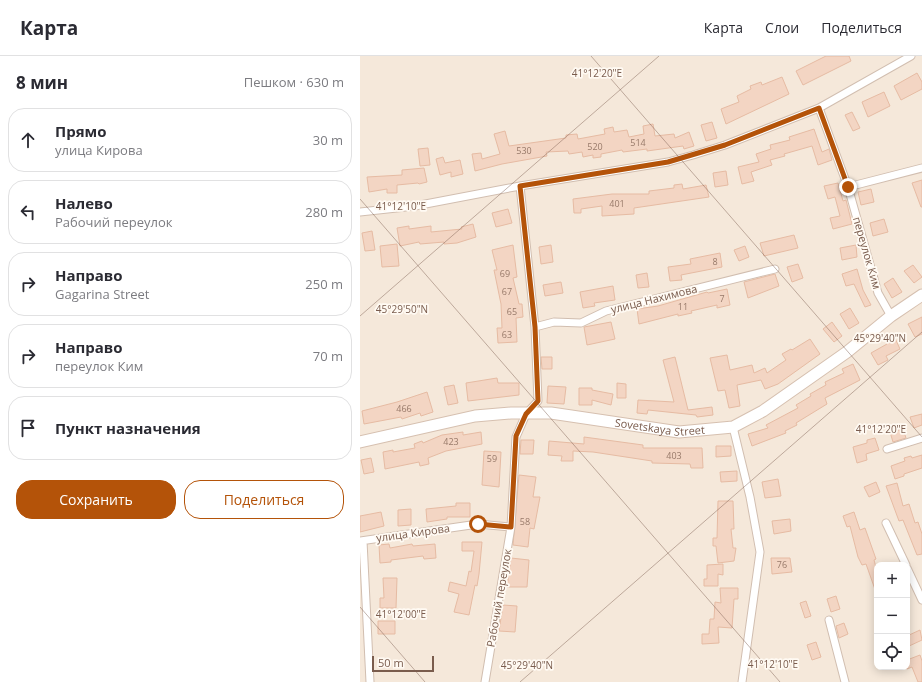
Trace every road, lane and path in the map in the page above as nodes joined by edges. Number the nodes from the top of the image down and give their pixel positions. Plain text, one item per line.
1 (910, 56) edge
2 (819, 108) junction
3 (922, 168) edge
4 (520, 186) junction
5 (848, 187) junction
6 (360, 212) edge
7 (775, 269) dead end
8 (922, 295) edge
9 (892, 316) junction
10 (535, 327) junction
11 (526, 414) junction
12 (733, 427) junction
13 (922, 438) edge
14 (360, 442) edge
15 (887, 449) dead end
16 (886, 523) dead end
17 (511, 527) junction
18 (361, 541) edge
19 (905, 562) edge
20 (910, 574) edge
21 (922, 600) edge
22 (829, 620) dead end
23 (370, 682) edge
24 (485, 682) edge
25 (742, 682) edge
26 (845, 682) edge

1 - 2 street
2 - 4 street
2 - 5 street, переулок Ким
3 - 5 street
4 - 6 street
4 - 10 street, Рабочий переулок
5 - 9 street, переулок Ким
7 - 10 street, улица Нахимова
8 - 9 street, Sovetskaya Street
9 - 12 street, Sovetskaya Street
10 - 11 street, Рабочий переулок
11 - 12 street, Sovetskaya Street
11 - 14 street, Sovetskaya Street
11 - 17 street, Рабочий переулок
12 - 25 street
13 - 15 street
16 - 19 street
17 - 18 street, улица Кирова
17 - 24 street, Рабочий переулок
18 - 23 street, улица Кирова
20 - 21 street
22 - 26 street

